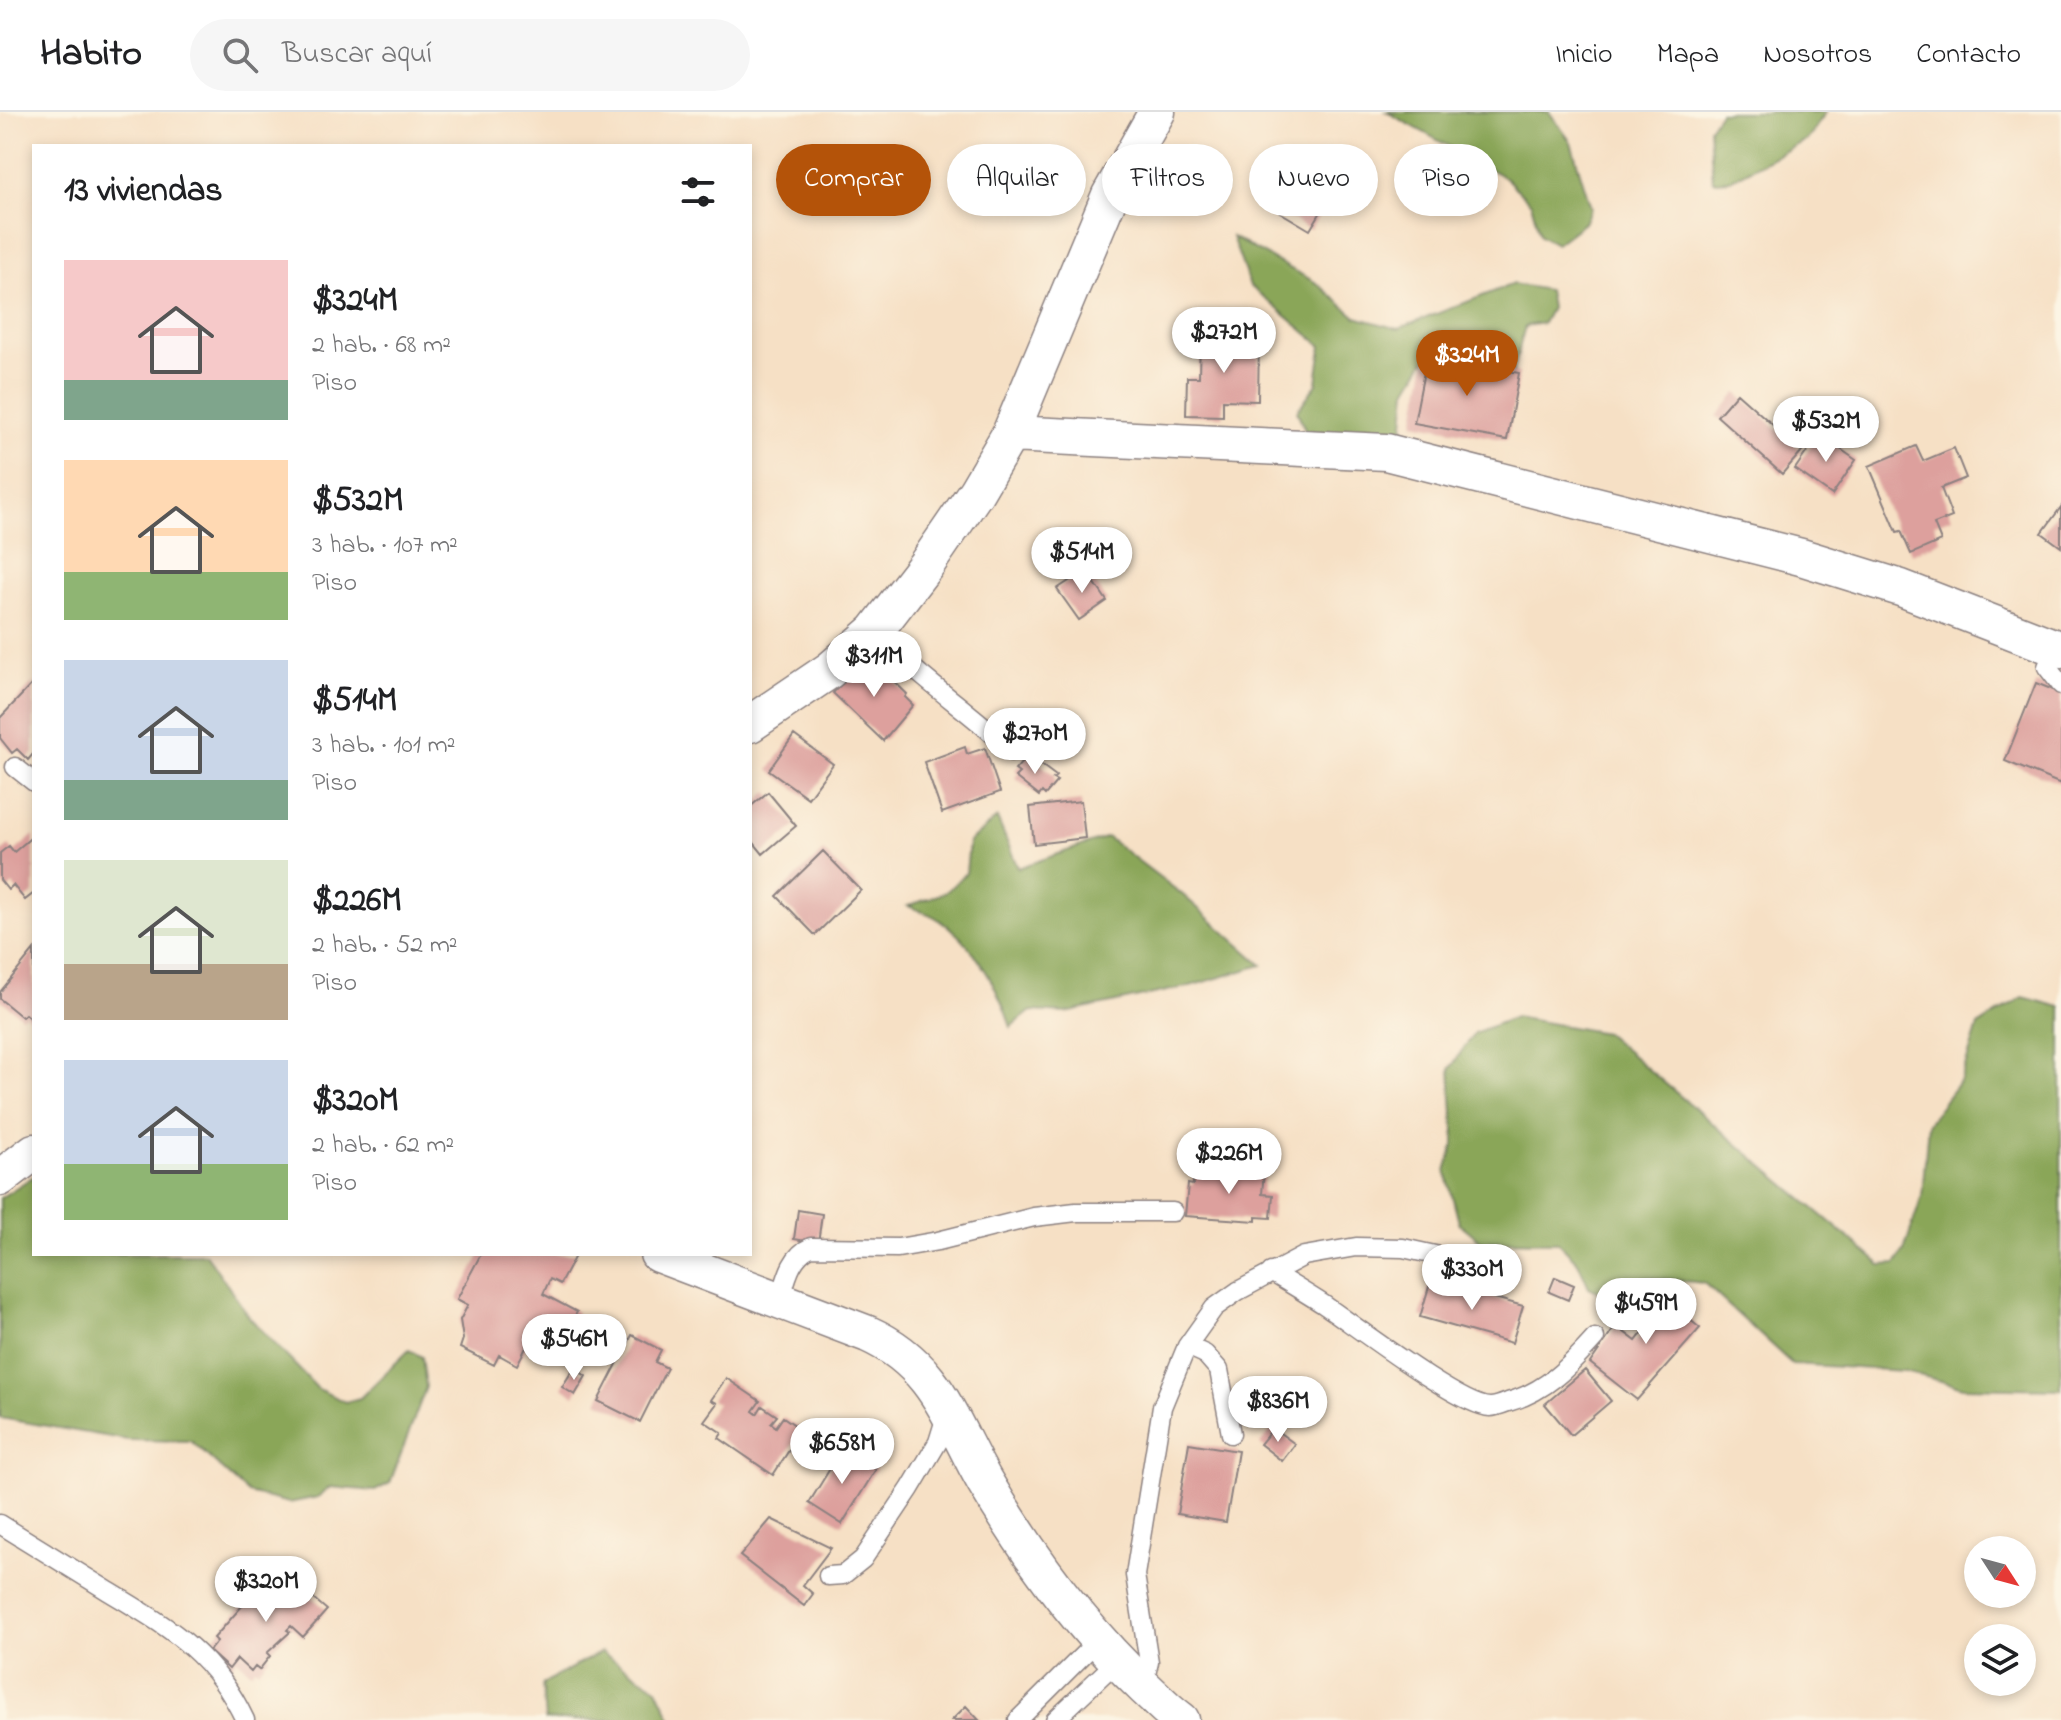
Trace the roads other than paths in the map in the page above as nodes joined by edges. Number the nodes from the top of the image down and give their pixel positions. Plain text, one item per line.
1 (1157, 112) edge
2 (1010, 434) junction
3 (875, 631) junction
4 (2058, 650) edge
5 (2061, 685) edge
6 (752, 723) edge
7 (1013, 752) dead end
8 (15, 767) dead end
9 (32, 780) edge
10 (32, 1154) edge
11 (0, 1178) edge
12 (1173, 1212) dead end
13 (663, 1256) edge
14 (1469, 1267) dead end
15 (1271, 1272) junction
16 (780, 1301) junction
17 (1595, 1338) dead end
18 (1187, 1346) junction
19 (948, 1411) junction
20 (1231, 1434) dead end
21 (0, 1524) edge
22 (828, 1576) dead end
23 (1107, 1650) junction
24 (1143, 1686) junction
25 (245, 1720) edge
26 (1018, 1720) edge
27 (1055, 1720) edge
28 (1181, 1720) edge

1 - 2 street
2 - 3 street
2 - 4 street
3 - 6 street
3 - 7 lane
4 - 5 lane
8 - 9 lane
10 - 11 street
12 - 16 lane
13 - 16 street
14 - 15 lane
15 - 17 lane
15 - 18 lane
16 - 19 street
18 - 20 lane
18 - 24 lane
19 - 22 lane
19 - 23 street
21 - 25 lane
23 - 24 street
23 - 26 lane
23 - 27 lane
24 - 28 street

